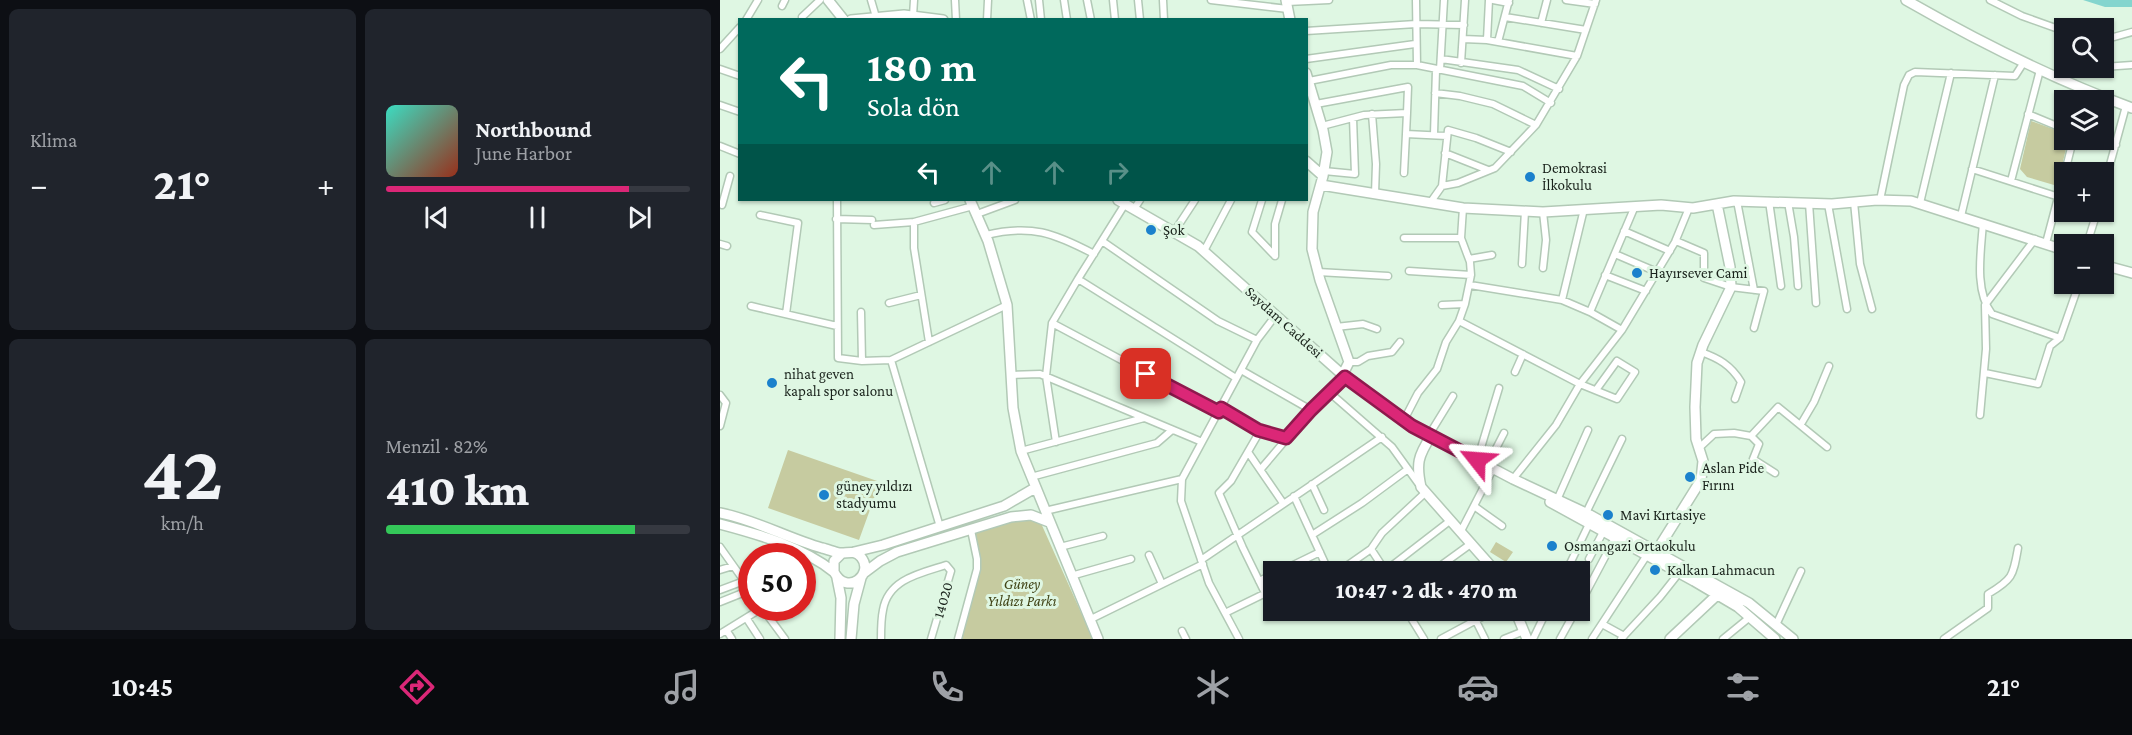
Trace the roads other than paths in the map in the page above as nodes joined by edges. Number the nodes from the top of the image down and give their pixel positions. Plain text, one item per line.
1 (758, 0) edge
2 (820, 0) edge
3 (828, 0) edge
4 (871, 0) edge
5 (914, 0) edge
6 (955, 0) edge
7 (988, 0) edge
8 (1027, 0) edge
9 (1039, 0) edge
10 (1064, 0) edge
11 (1087, 0) edge
12 (1113, 0) edge
13 (1138, 0) edge
14 (1163, 0) edge
15 (1211, 0) edge
16 (1329, 0) edge
17 (1416, 0) edge
18 (1444, 0) edge
19 (1465, 0) edge
20 (1491, 0) edge
21 (1546, 0) edge
22 (1566, 0) edge
23 (1906, 0) edge
24 (1990, 0) edge
25 (1509, 1) edge
26 (1595, 2) edge
27 (1287, 4) edge
28 (912, 16) junction
29 (802, 17) dead end
30 (876, 17) junction
31 (1505, 17) junction
32 (747, 18) edge
33 (842, 18) edge
34 (868, 18) edge
35 (928, 18) edge
36 (956, 18) edge
37 (987, 18) edge
38 (1030, 18) edge
39 (1041, 18) edge
40 (1067, 18) edge
41 (1091, 18) edge
42 (1115, 18) edge
43 (1140, 18) edge
44 (1164, 18) edge
45 (1541, 23) junction
46 (1416, 24) junction
47 (1443, 24) junction
48 (1464, 25) junction
49 (2054, 27) edge
50 (738, 29) edge
51 (1308, 30) edge
52 (1586, 30) junction
53 (2132, 32) edge
54 (2114, 37) edge
55 (1463, 39) junction
56 (1487, 40) junction
57 (1498, 42) junction
58 (1415, 44) junction
59 (720, 49) edge
60 (1577, 56) junction
61 (1308, 58) edge
62 (1441, 59) junction
63 (2024, 62) junction
64 (1461, 63) junction
65 (1417, 65) junction
66 (2132, 65) edge
67 (2114, 66) edge
68 (720, 69) edge
69 (1438, 70) junction
70 (2040, 70) junction
71 (1951, 73) junction
72 (738, 75) edge
73 (1995, 75) junction
74 (1308, 76) edge
75 (2054, 76) edge
76 (2059, 78) edge
77 (1308, 79) edge
78 (1559, 89) junction
79 (1435, 93) junction
80 (1551, 103) junction
81 (1316, 104) junction
82 (720, 105) edge
83 (2129, 107) edge
84 (738, 111) edge
85 (1407, 113) junction
86 (1372, 114) junction
87 (2028, 114) junction
88 (1353, 118) junction
89 (1536, 125) junction
90 (2054, 125) edge
91 (1322, 126) junction
92 (1406, 134) junction
93 (1434, 134) junction
94 (1447, 135) junction
95 (2116, 145) joint
96 (720, 146) edge
97 (1511, 152) junction
98 (738, 153) edge
99 (1445, 153) junction
100 (1308, 162) edge
101 (2111, 162) edge
102 (1972, 169) junction
103 (1488, 170) junction
104 (1404, 173) dead end
105 (730, 176) dead end
106 (1323, 177) junction
107 (2011, 181) junction
108 (1442, 186) junction
109 (1375, 194) junction
110 (2054, 195) edge
111 (1880, 200) junction
112 (837, 201) edge
113 (941, 201) edge
114 (1008, 201) edge
115 (1194, 201) edge
116 (1230, 201) edge
117 (1262, 201) edge
118 (1282, 201) edge
119 (1737, 201) junction
120 (1769, 201) junction
121 (1788, 202) junction
122 (1854, 202) junction
123 (934, 203) dead end
124 (1430, 203) junction
125 (1809, 203) junction
126 (1920, 203) junction
127 (721, 204) edge
128 (1126, 204) edge
129 (1717, 204) junction
130 (1828, 204) junction
131 (974, 206) edge
132 (1635, 206) junction
133 (729, 207) dead end
134 (1463, 208) junction
135 (1689, 208) junction
136 (1584, 209) junction
137 (1525, 211) junction
138 (1543, 212) junction
139 (760, 215) dead end
140 (2054, 215) edge
141 (1961, 216) junction
142 (836, 219) junction
143 (914, 222) junction
144 (1983, 223) junction
145 (1624, 231) junction
146 (1174, 232) junction
147 (986, 235) junction
148 (1404, 238) dead end
149 (1461, 238) junction
150 (2035, 239) junction
151 (1102, 241) junction
152 (1676, 241) junction
153 (2046, 243) junction
154 (2054, 246) edge
155 (1670, 250) junction
156 (1204, 251) junction
157 (1094, 254) junction
158 (1615, 254) junction
159 (1492, 255) dead end
160 (1469, 259) junction
161 (1522, 264) dead end
162 (1543, 268) dead end
163 (2114, 268) edge
164 (1409, 271) dead end
165 (1318, 272) junction
166 (1657, 272) junction
167 (2132, 273) edge
168 (1472, 275) junction
169 (1605, 275) junction
170 (1388, 276) dead end
171 (1077, 279) junction
172 (1470, 285) junction
173 (1781, 286) dead end
174 (1798, 286) dead end
175 (1731, 287) junction
176 (1754, 290) junction
177 (1646, 291) junction
178 (2075, 294) edge
179 (921, 295) junction
180 (1562, 300) junction
181 (889, 303) dead end
182 (1816, 303) dead end
183 (1465, 304) junction
184 (1007, 305) junction
185 (1442, 305) dead end
186 (1985, 305) junction
187 (751, 306) dead end
188 (1847, 309) dead end
189 (1872, 309) dead end
190 (861, 312) dead end
191 (1590, 312) junction
192 (786, 314) junction
193 (1276, 315) junction
194 (1459, 321) junction
195 (1052, 323) junction
196 (837, 326) junction
197 (1336, 327) junction
198 (1754, 328) dead end
199 (1377, 329) dead end
200 (1622, 330) junction
201 (2060, 338) junction
202 (1257, 340) junction
203 (929, 342) junction
204 (1400, 342) dead end
205 (1701, 352) junction
206 (1523, 354) junction
207 (891, 360) junction
208 (862, 361) junction
209 (1350, 362) junction
210 (1829, 366) dead end
211 (1241, 370) junction
212 (1515, 372) dead end
213 (1985, 373) junction
214 (1011, 375) junction
215 (1344, 375) junction
216 (1046, 376) junction
217 (1236, 378) junction
218 (1580, 384) junction
219 (1499, 388) dead end
220 (1596, 390) junction
221 (1329, 392) junction
222 (720, 395) edge
223 (1453, 396) dead end
224 (1735, 399) dead end
225 (1220, 410) junction
226 (1311, 410) junction
227 (1980, 416) dead end
228 (1145, 418) junction
229 (1404, 420) junction
230 (1801, 424) junction
231 (720, 426) edge
232 (1172, 430) junction
233 (1588, 430) dead end
234 (1260, 431) junction
235 (1503, 433) dead end
236 (1430, 435) junction
237 (1751, 436) junction
238 (1382, 437) junction
239 (1286, 438) junction
240 (1622, 439) dead end
241 (1056, 442) junction
242 (1202, 442) junction
243 (1827, 447) dead end
244 (1699, 448) junction
245 (1021, 451) junction
246 (1248, 452) junction
247 (1477, 460) junction
248 (1490, 467) junction
249 (1261, 469) junction
250 (1408, 469) junction
251 (1775, 473) dead end
252 (1031, 477) junction
253 (1182, 479) junction
254 (1512, 479) junction
255 (1311, 484) junction
256 (1035, 488) junction
257 (1423, 489) junction
258 (1294, 496) junction
259 (1557, 500) junction
260 (1283, 504) junction
261 (1474, 507) junction
262 (1324, 510) dead end
263 (1045, 511) junction
264 (720, 513) edge
265 (1586, 513) junction
266 (1451, 520) junction
267 (1049, 522) junction
268 (720, 524) edge
269 (1589, 524) junction
270 (1502, 526) dead end
271 (940, 527) junction
272 (970, 530) junction
273 (1461, 531) junction
274 (1603, 532) junction
275 (1237, 535) junction
276 (1312, 535) junction
277 (1103, 536) dead end
278 (1616, 538) junction
279 (1472, 543) junction
280 (1060, 547) junction
281 (720, 548) edge
282 (2018, 548) dead end
283 (1371, 549) junction
284 (854, 552) junction
285 (1320, 552) junction
286 (1656, 552) junction
287 (842, 553) junction
288 (1149, 555) dead end
289 (1647, 555) junction
290 (1131, 559) dead end
291 (1589, 559) dead end
292 (1302, 561) edge
293 (1324, 561) edge
294 (1354, 561) edge
295 (1379, 561) edge
296 (1398, 561) edge
297 (1447, 561) edge
298 (1488, 561) edge
299 (1571, 561) edge
300 (1202, 562) junction
301 (733, 566) junction
302 (720, 570) edge
303 (1801, 571) dead end
304 (738, 573) edge
305 (1679, 573) junction
306 (835, 575) junction
307 (862, 575) junction
308 (1071, 576) junction
309 (1263, 579) edge
310 (1259, 581) junction
311 (738, 583) edge
312 (1162, 585) junction
313 (1590, 586) edge
314 (1263, 589) edge
315 (720, 590) edge
316 (1263, 594) edge
317 (1717, 595) junction
318 (738, 596) edge
319 (720, 602) edge
320 (1225, 613) junction
321 (1750, 617) junction
322 (1089, 620) junction
323 (742, 621) edge
324 (749, 621) edge
325 (772, 621) edge
326 (1413, 621) edge
327 (1476, 621) joint
328 (1519, 621) edge
329 (1542, 621) edge
330 (1570, 621) edge
331 (1602, 624) junction
332 (1776, 625) junction
333 (727, 631) junction
334 (1182, 631) dead end
335 (720, 634) edge
336 (1525, 635) edge
337 (1622, 638) edge
338 (732, 639) edge
339 (760, 639) edge
340 (785, 639) edge
341 (840, 639) edge
342 (851, 639) edge
343 (881, 639) edge
344 (931, 639) edge
345 (958, 639) edge
346 (1098, 639) edge
347 (1186, 639) edge
348 (1239, 639) edge
349 (1424, 639) edge
350 (1442, 639) edge
351 (1485, 639) edge
352 (1504, 639) edge
353 (1533, 639) edge
354 (1560, 639) edge
355 (1592, 639) edge
356 (1670, 639) edge
357 (1723, 639) edge
358 (1774, 639) edge
359 (1793, 639) edge
360 (1944, 639) edge

1 - 32 street
2 - 29 street
3 - 33 main road
4 - 30 street
5 - 28 street
6 - 36 street
7 - 37 street
8 - 38 street
9 - 39 street
10 - 40 street
11 - 41 street
12 - 42 street
13 - 43 street
14 - 44 street
15 - 27 street
16 - 27 street
17 - 46 street
18 - 47 street
19 - 48 street
20 - 25 street
20 - 56 street
21 - 45 street
22 - 26 street
23 - 63 main road
24 - 49 street
25 - 31 street
26 - 52 street
28 - 30 main road
28 - 35 main road
30 - 34 main road
31 - 45 street
31 - 57 street
45 - 52 street
46 - 47 street
46 - 51 street
46 - 58 street
47 - 48 street
47 - 62 street
48 - 55 street
50 - 59 street
52 - 60 street
53 - 54 street
55 - 56 street
55 - 64 street
56 - 57 street
57 - 60 street
58 - 61 street
58 - 65 street
60 - 78 street
62 - 64 street
62 - 69 street
63 - 70 main road
63 - 73 street
64 - 78 street
65 - 69 street
65 - 74 street
66 - 67 street
68 - 72 street
69 - 79 street
69 - 80 street
70 - 75 main road
70 - 87 street
71 - 73 street
71 - 111 street
71 - 126 street
73 - 102 street
76 - 83 main road
77 - 81 main road
78 - 80 street
79 - 89 street
79 - 93 street
80 - 89 street
81 - 85 street
81 - 91 main road
82 - 84 street
83 - 95 street
85 - 86 street
85 - 92 street
86 - 88 street
86 - 109 street
87 - 90 street
87 - 107 street
88 - 91 street
88 - 106 street
89 - 97 street
91 - 106 main road
92 - 93 street
92 - 104 street
93 - 94 street
94 - 97 street
94 - 99 street
95 - 101 street
96 - 98 street
97 - 103 street
99 - 103 street
99 - 108 street
100 - 106 main road
102 - 107 street
102 - 141 street
103 - 108 street
105 - 127 street
106 - 109 main road
106 - 165 main road
107 - 110 street
108 - 124 street
109 - 124 main road
111 - 122 main road
111 - 126 main road
112 - 142 street
113 - 123 street
114 - 131 street
115 - 146 street
116 - 156 street
117 - 118 street
119 - 120 main road
119 - 129 main road
119 - 176 street
120 - 121 main road
120 - 173 street
121 - 125 main road
121 - 174 street
122 - 130 main road
122 - 189 street
124 - 134 main road
125 - 130 main road
125 - 182 street
126 - 141 main road
127 - 133 street
128 - 146 main road, Saydam Caddesi
128 - 151 street
129 - 135 main road
129 - 175 main road
130 - 188 street
131 - 143 street
131 - 147 main road
132 - 135 main road
132 - 136 main road
132 - 145 street
134 - 137 main road
134 - 149 street
135 - 152 street
136 - 138 main road
136 - 180 street
137 - 138 main road
137 - 161 street
138 - 162 street
139 - 192 street
140 - 153 street
141 - 144 main road
142 - 143 street
142 - 196 street
143 - 179 street
144 - 150 main road
144 - 186 street
145 - 155 street
145 - 158 street
146 - 156 main road, Saydam Caddesi
147 - 157 street
147 - 184 main road
148 - 149 street
149 - 160 street
150 - 153 main road
150 - 186 street
151 - 157 street
151 - 202 street
152 - 155 street
152 - 175 street
153 - 154 main road
155 - 166 street
156 - 193 main road, Saydam Caddesi
157 - 171 street
158 - 166 street
158 - 169 street
159 - 160 street
160 - 168 street
163 - 167 main road
164 - 168 street
165 - 170 street
165 - 197 main road
166 - 177 street
168 - 172 street
169 - 177 street
169 - 191 street
171 - 195 street
171 - 217 street
172 - 180 street
172 - 183 street
175 - 176 street
175 - 205 main road
176 - 198 street
177 - 200 street
178 - 201 street
179 - 181 street
179 - 203 street
180 - 191 street
183 - 185 street
183 - 194 street
184 - 203 street
184 - 214 main road
186 - 201 street
186 - 213 street
187 - 192 street
190 - 208 street
191 - 200 street
192 - 196 street
193 - 202 street
193 - 215 main road, Saydam Caddesi
194 - 206 street
194 - 229 street
195 - 216 street
195 - 225 street
196 - 208 street
197 - 199 street
197 - 209 main road
200 - 218 street
201 - 213 street
202 - 211 street
203 - 207 street
204 - 209 street
205 - 224 street
205 - 244 main road
206 - 212 street
206 - 218 street
207 - 208 street
207 - 271 street
209 - 215 main road
210 - 230 street
211 - 217 street
211 - 226 street
213 - 227 street
214 - 216 street
214 - 245 main road
215 - 221 street
215 - 229 main road, Saydam Caddesi
216 - 228 street
216 - 241 street
217 - 225 street
218 - 220 street
218 - 254 street
219 - 247 street
220 - 220 street
221 - 226 street
221 - 238 street
222 - 231 street
223 - 236 street
225 - 234 street
225 - 242 street
226 - 239 street
228 - 232 street
228 - 241 street
229 - 236 main road, Saydam Caddesi
230 - 237 street
230 - 243 street
232 - 242 street
232 - 252 street
233 - 259 street
234 - 239 street
234 - 246 street
235 - 248 street
236 - 247 main road, Saydam Caddesi
236 - 257 main road
237 - 244 street
237 - 251 street
238 - 250 street
238 - 255 street
239 - 249 street
240 - 265 street
241 - 245 street
242 - 253 street
244 - 286 main road
245 - 252 main road
246 - 249 street
246 - 275 street
247 - 248 main road, Saydam Caddesi
248 - 254 main road, Saydam Caddesi
248 - 261 street
249 - 260 street
250 - 257 street
250 - 276 street
252 - 256 main road
253 - 263 street
253 - 300 street
254 - 259 main road
254 - 269 main road
255 - 258 street
255 - 262 street
256 - 263 main road
256 - 271 main road
257 - 266 main road
257 - 283 street
258 - 260 street
258 - 276 street
259 - 265 main road
260 - 275 street
261 - 270 street
261 - 273 street
263 - 267 main road
264 - 287 main road
265 - 286 main road
266 - 273 main road
266 - 296 street
267 - 272 main road
267 - 280 main road
268 - 306 main road
269 - 274 main road
269 - 299 street
271 - 284 main road
272 - 307 main road
272 - 345 street
273 - 279 main road
274 - 278 main road
274 - 291 street
275 - 300 street
275 - 310 street
276 - 285 street
277 - 280 street
278 - 289 main road
278 - 313 street
279 - 297 street
279 - 298 main road
280 - 308 main road
281 - 301 street
282 - 360 street
283 - 294 street
283 - 295 street
284 - 287 main road
284 - 307 main road
285 - 292 street
285 - 293 street
286 - 332 main road
287 - 306 main road
288 - 312 street
289 - 305 main road
289 - 331 street
290 - 308 street
300 - 312 street
300 - 320 street
301 - 302 street
301 - 304 street
303 - 332 street
305 - 317 main road
305 - 337 street
306 - 307 main road
306 - 341 main road
307 - 342 main road
308 - 322 main road
309 - 310 street
310 - 314 street
311 - 315 street
312 - 322 street
316 - 320 street
317 - 321 main road
317 - 356 main road
318 - 319 street
320 - 348 street
321 - 357 street
321 - 358 main road
322 - 346 main road
323 - 333 street
324 - 339 street
325 - 340 street
326 - 349 street
327 - 350 street
327 - 351 street
328 - 336 main road
329 - 353 street
330 - 354 street
331 - 337 street
331 - 355 street
332 - 359 main road
333 - 335 street
333 - 338 street
334 - 347 street
336 - 352 street
343 - 344 street, 14020

